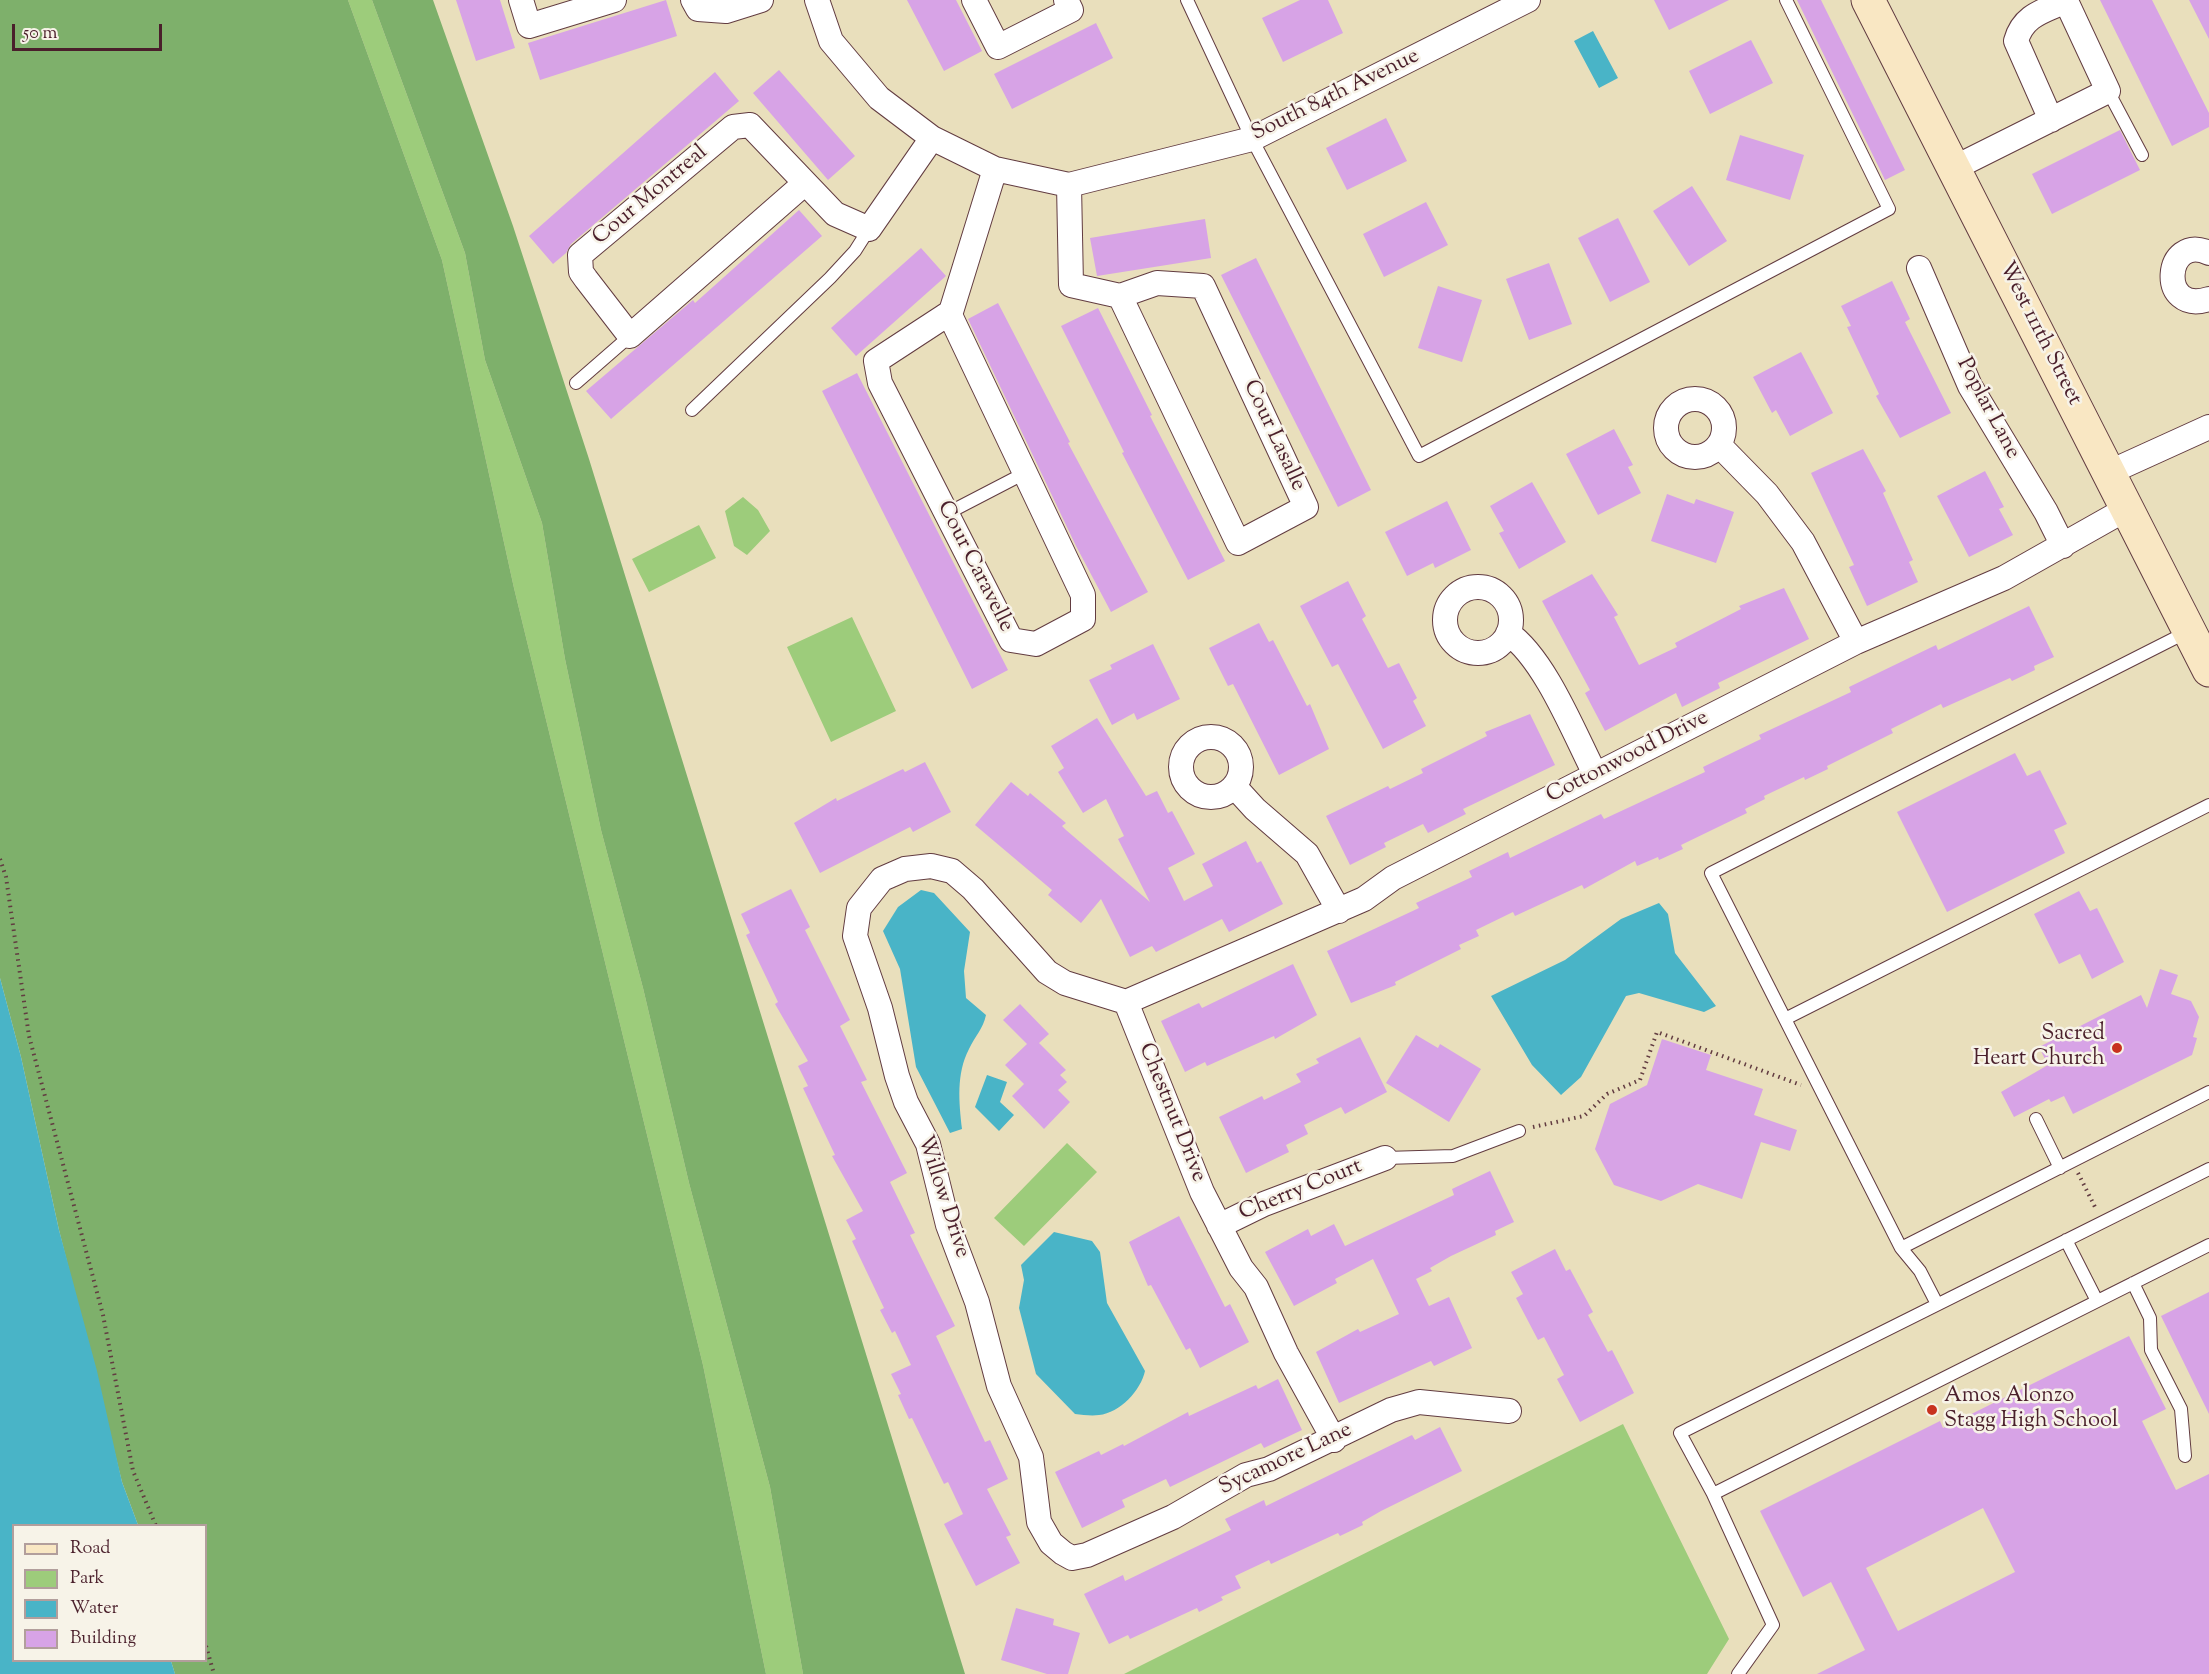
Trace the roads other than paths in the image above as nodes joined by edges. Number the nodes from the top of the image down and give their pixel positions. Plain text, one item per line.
1 (521, 0) edge
2 (614, 0) edge
3 (693, 0) edge
4 (761, 0) edge
5 (817, 0) edge
6 (974, 0) edge
7 (1066, 0) edge
8 (1187, 0) edge
9 (1528, 0) edge
10 (1786, 0) edge
11 (1868, 0) edge
12 (2066, 1) edge
13 (2108, 91) junction
14 (2051, 120) junction
15 (932, 138) junction
16 (1252, 139) junction
17 (2142, 155) dead end
18 (1954, 168) junction
19 (995, 169) junction
20 (804, 184) junction
21 (1069, 184) junction
22 (869, 229) junction
23 (2208, 251) edge
24 (1919, 268) dead end
25 (1120, 296) junction
26 (2209, 299) edge
27 (951, 312) junction
28 (630, 336) junction
29 (576, 383) dead end
30 (692, 410) dead end
31 (2209, 427) edge
32 (1719, 445) dead end
33 (2109, 471) junction
34 (1025, 473) junction
35 (2128, 508) junction
36 (946, 514) junction
37 (2062, 546) junction
38 (2199, 629) edge
39 (1508, 633) dead end
40 (1856, 642) junction
41 (2209, 670) edge
42 (1595, 774) junction
43 (1234, 786) dead end
44 (2209, 805) edge
45 (1339, 911) junction
46 (1126, 1002) junction
47 (1785, 1020) junction
48 (2209, 1092) edge
49 (2036, 1119) dead end
50 (1519, 1131) road end
51 (1385, 1158) joint
52 (2066, 1165) junction
53 (2209, 1169) edge
54 (1219, 1226) junction
55 (2066, 1240) junction
56 (2209, 1245) edge
57 (1901, 1248) junction
58 (2133, 1283) junction
59 (2097, 1301) junction
60 (1938, 1304) junction
61 (1509, 1411) dead end
62 (1334, 1440) junction
63 (2185, 1456) dead end
64 (1713, 1494) junction
65 (1072, 1558) joint
66 (1738, 1674) edge

1 - 2 street
3 - 4 street
5 - 15 street, South 84th Avenue
6 - 7 street
8 - 16 lane
9 - 16 street, South 84th Avenue
10 - 16 lane
11 - 18 main road, West 111th Street
12 - 13 street
12 - 14 street
13 - 14 street
13 - 17 lane
14 - 18 street
15 - 19 street, South 84th Avenue
15 - 22 street
16 - 21 street, South 84th Avenue
18 - 33 main road, West 111th Street
19 - 21 street, South 84th Avenue
19 - 27 street
20 - 22 street, Cour Montreal
20 - 28 street
20 - 28 street, Cour Montreal
21 - 25 street
22 - 30 lane
23 - 26 street
24 - 37 street, Poplar Lane
25 - 25 street, Cour Lasalle
27 - 34 street, Cour Caravelle
27 - 36 street, Cour Caravelle
28 - 29 lane
31 - 33 street
32 - 40 street
33 - 35 main road, West 111th Street
34 - 36 lane
34 - 36 street, Cour Caravelle
35 - 37 street, Cottonwood Drive
35 - 38 main road, West 111th Street
37 - 40 street, Cottonwood Drive
38 - 41 main road, West 111th Street
38 - 47 lane
39 - 42 street
40 - 42 street, Cottonwood Drive
42 - 45 street, Cottonwood Drive
43 - 45 street
44 - 47 lane
45 - 46 street, Cottonwood Drive
46 - 54 street, Chestnut Drive
46 - 65 street, Willow Drive
47 - 57 lane
48 - 52 lane
49 - 52 lane
50 - 51 lane
51 - 54 street, Cherry Court
52 - 57 lane
53 - 55 lane
54 - 62 street, Chestnut Drive
55 - 59 lane
55 - 60 lane
56 - 58 lane
57 - 60 lane
58 - 59 lane
58 - 63 lane
59 - 64 lane
60 - 64 lane
61 - 62 street, Sycamore Lane
62 - 65 street, Sycamore Lane
64 - 66 lane

